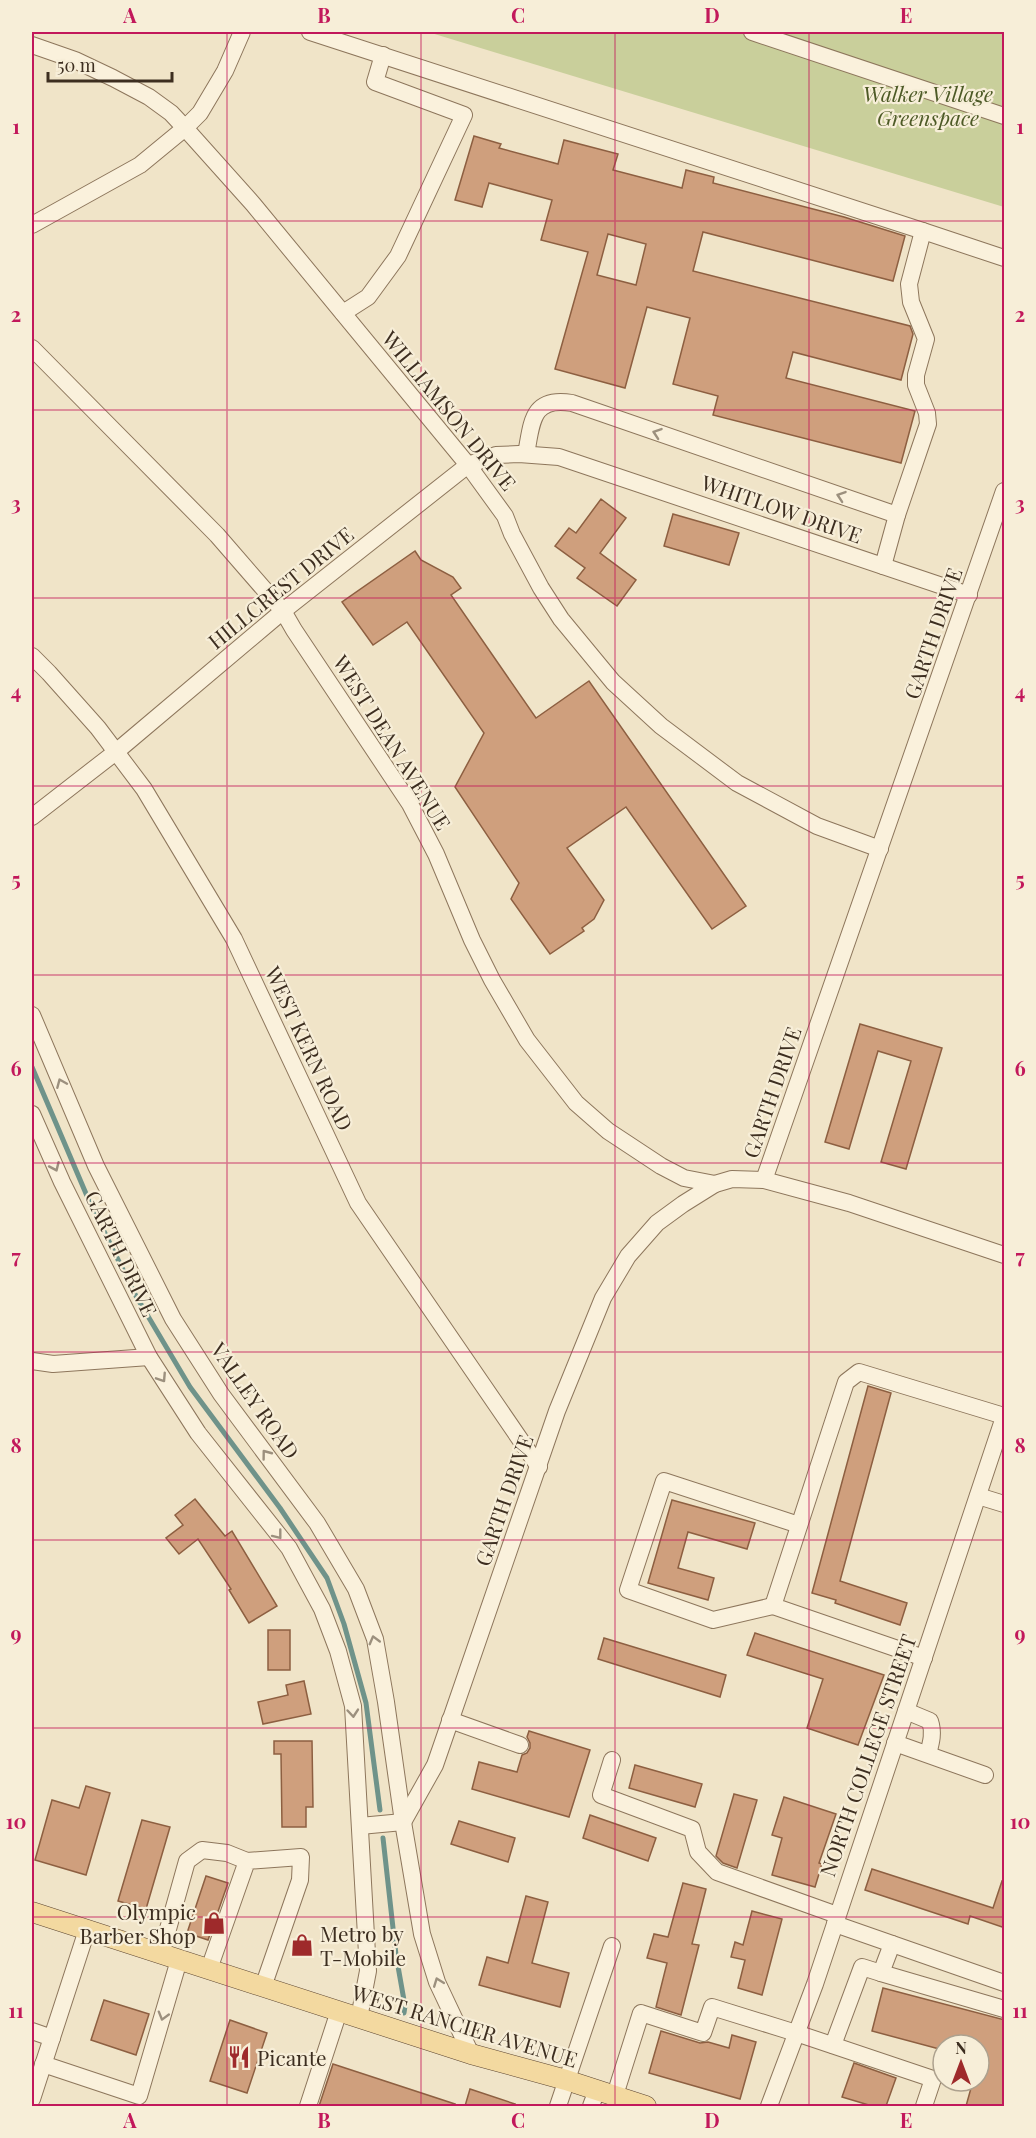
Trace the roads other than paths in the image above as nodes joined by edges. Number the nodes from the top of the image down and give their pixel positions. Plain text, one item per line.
1 (242, 32) edge
2 (310, 32) edge
3 (752, 32) edge
4 (32, 45) edge
5 (383, 55) junction
6 (1005, 116) edge
7 (185, 128) junction
8 (32, 225) edge
9 (923, 231) junction
10 (1005, 258) edge
11 (343, 313) junction
12 (32, 348) edge
13 (526, 454) junction
14 (581, 464) joint
15 (468, 465) junction
16 (1005, 491) edge
17 (897, 515) junction
18 (883, 566) junction
19 (969, 595) junction
20 (284, 611) junction
21 (32, 656) edge
22 (117, 751) junction
23 (32, 817) edge
24 (880, 849) junction
25 (32, 1015) edge
26 (32, 1114) edge
27 (764, 1180) junction
28 (715, 1184) junction
29 (1005, 1255) edge
30 (149, 1357) junction
31 (32, 1361) edge
32 (1005, 1416) edge
33 (539, 1467) junction
34 (978, 1496) junction
35 (1005, 1504) edge
36 (799, 1525) junction
37 (773, 1606) junction
38 (924, 1658) junction
39 (906, 1712) junction
40 (450, 1720) junction
41 (895, 1743) junction
42 (520, 1745) dead end
43 (928, 1754) junction
44 (612, 1760) dead end
45 (985, 1775) dead end
46 (403, 1822) junction
47 (360, 1827) junction
48 (247, 1861) junction
49 (32, 1912) edge
50 (836, 1919) junction
51 (87, 1930) junction
52 (892, 1944) junction
53 (612, 1946) dead end
54 (170, 1957) junction
55 (209, 1969) junction
56 (881, 1973) junction
57 (1005, 1983) edge
58 (263, 1987) junction
59 (1005, 2009) edge
60 (339, 2012) junction
61 (359, 2018) junction
62 (32, 2031) edge
63 (796, 2033) junction
64 (52, 2038) junction
65 (833, 2045) junction
66 (471, 2054) junction
67 (43, 2064) junction
68 (566, 2080) junction
69 (32, 2098) edge
70 (618, 2101) edge
71 (308, 2106) edge
72 (558, 2106) edge
73 (769, 2106) edge
74 (924, 2106) edge

1 - 7 street
2 - 5 street
3 - 6 street
4 - 7 street, WILLIAMSON DRIVE
5 - 9 street
5 - 11 street
7 - 8 street
7 - 11 street, WILLIAMSON DRIVE
9 - 10 street
9 - 17 street
11 - 15 street, WILLIAMSON DRIVE
12 - 20 street, WEST DEAN AVENUE
13 - 14 street, HILLCREST DRIVE
13 - 15 street, HILLCREST DRIVE
17 -> 13 street
14 - 18 street, WHITLOW DRIVE
15 - 20 street, HILLCREST DRIVE
15 - 24 street, WILLIAMSON DRIVE
16 - 19 street, GARTH DRIVE
17 - 18 street
18 - 19 street, WHITLOW DRIVE
19 - 24 street, GARTH DRIVE
20 - 22 street, HILLCREST DRIVE
20 - 28 street, WEST DEAN AVENUE
21 - 22 street, WEST KERN ROAD
22 - 23 street, HILLCREST DRIVE
22 - 33 street, WEST KERN ROAD
24 - 27 street, GARTH DRIVE
46 -> 25 street, VALLEY ROAD
26 -> 30 street, GARTH DRIVE
27 - 28 street, GARTH DRIVE
27 - 29 street
28 - 33 street, GARTH DRIVE
30 - 31 street
30 -> 47 street, GARTH DRIVE
32 - 34 street, NORTH COLLEGE STREET
32 - 36 street
33 - 40 street, GARTH DRIVE
34 - 35 street
34 - 38 street, NORTH COLLEGE STREET
36 - 37 street
36 - 37 street
37 - 38 street
38 - 39 street, NORTH COLLEGE STREET
39 - 41 street, NORTH COLLEGE STREET
39 - 43 street
40 - 42 street
40 - 46 street, GARTH DRIVE
41 - 43 street
41 - 50 street, NORTH COLLEGE STREET
43 - 45 street
44 - 50 street
46 - 47 street
66 -> 46 street
47 - 61 street, GARTH DRIVE
48 - 54 street
48 - 55 street
48 - 58 street
49 - 51 main road, WEST RANCIER AVENUE
50 - 52 street
50 - 63 street, NORTH COLLEGE STREET
51 - 54 main road, WEST RANCIER AVENUE
51 - 64 street
52 - 56 street
52 - 57 street
53 - 68 street
54 - 55 main road, WEST RANCIER AVENUE
54 -> 67 street
55 - 58 main road, WEST RANCIER AVENUE
56 - 59 street
56 - 65 street
58 - 60 main road, WEST RANCIER AVENUE
60 - 61 main road, WEST RANCIER AVENUE
60 - 71 street
61 - 66 main road, WEST RANCIER AVENUE
62 - 64 street
63 - 65 street
63 - 70 street
63 - 73 street, NORTH COLLEGE STREET
64 - 67 street
65 - 74 street
66 - 68 main road, WEST RANCIER AVENUE
67 - 69 street
68 - 70 main road, WEST RANCIER AVENUE
68 - 72 street

